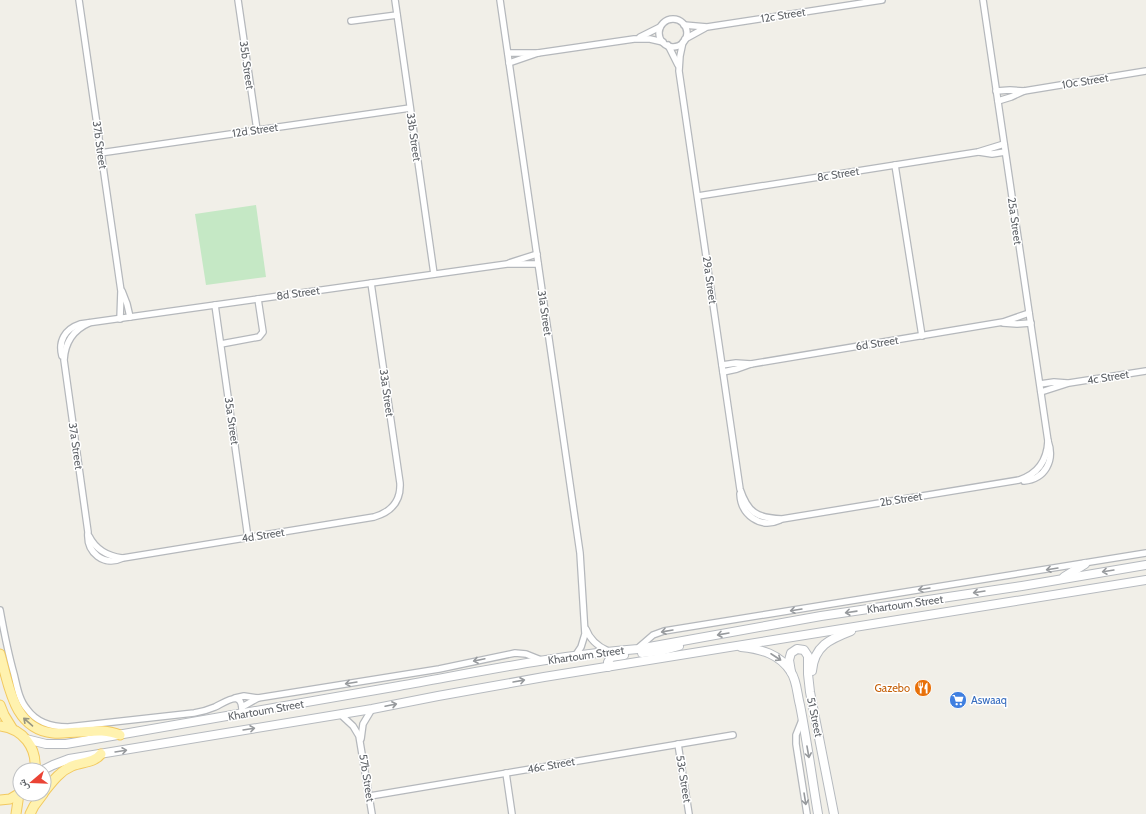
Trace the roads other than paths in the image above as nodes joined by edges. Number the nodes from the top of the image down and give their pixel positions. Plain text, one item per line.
1 (79, 0) edge
2 (238, 0) edge
3 (395, 0) edge
4 (500, 0) edge
5 (882, 0) edge
6 (983, 0) edge
7 (872, 1) edge
8 (397, 14) junction
9 (351, 21) dead end
10 (684, 24) junction
11 (660, 27) junction
12 (708, 27) junction
13 (634, 39) junction
14 (684, 41) junction
15 (665, 44) junction
16 (508, 53) junction
17 (538, 53) junction
18 (509, 63) junction
19 (1146, 71) edge
20 (679, 72) junction
21 (996, 91) junction
22 (1024, 91) junction
23 (998, 101) junction
24 (410, 108) junction
25 (257, 130) junction
26 (1004, 144) junction
27 (978, 152) junction
28 (1005, 152) junction
29 (100, 153) junction
30 (895, 165) junction
31 (698, 196) junction
32 (537, 254) junction
33 (507, 264) junction
34 (538, 264) junction
35 (434, 274) junction
36 (372, 283) junction
37 (121, 291) junction
38 (258, 299) junction
39 (215, 305) junction
40 (1029, 313) junction
41 (130, 317) junction
42 (120, 319) junction
43 (1003, 322) junction
44 (1031, 323) junction
45 (67, 336) joint
46 (922, 336) junction
47 (220, 344) junction
48 (751, 364) junction
49 (722, 365) junction
50 (1146, 371) edge
51 (723, 372) junction
52 (1069, 383) junction
53 (1040, 384) junction
54 (1041, 392) junction
55 (1048, 441) junction
56 (1039, 468) joint
57 (1041, 475) joint
58 (1019, 480) junction
59 (397, 502) joint
60 (753, 516) joint
61 (248, 538) junction
62 (1146, 553) edge
63 (100, 554) joint
64 (1085, 564) junction
65 (1146, 565) edge
66 (1062, 579) junction
67 (1146, 580) edge
68 (1022, 586) junction
69 (1024, 600) junction
70 (0, 610) edge
71 (866, 626) junction
72 (585, 627) junction
73 (695, 639) junction
74 (728, 646) junction
75 (638, 649) junction
76 (608, 651) junction
77 (0, 654) edge
78 (575, 656) junction
79 (543, 661) junction
80 (608, 667) junction
81 (791, 673) junction
82 (810, 692) junction
83 (234, 698) junction
84 (258, 698) junction
85 (0, 705) edge
86 (372, 709) junction
87 (242, 711) junction
88 (340, 714) junction
89 (803, 720) junction
90 (0, 726) edge
91 (12, 728) junction
92 (120, 735) junction
93 (733, 735) dead end
94 (26, 739) junction
95 (361, 741) junction
96 (678, 744) junction
97 (101, 754) junction
98 (34, 762) edge
99 (52, 766) edge
100 (506, 773) junction
101 (52, 782) edge
102 (370, 796) junction
103 (12, 798) edge
104 (0, 800) edge
105 (18, 802) edge
106 (37, 802) edge
107 (16, 814) edge
108 (30, 814) edge
109 (372, 814) edge
110 (512, 814) edge
111 (689, 814) edge
112 (807, 814) edge
113 (818, 814) edge
114 (834, 814) edge

1 - 29 street, 37b Street
2 - 25 street, 35b Street
3 - 8 street, 33b Street
4 - 16 street, 31a Street
5 - 7 street, 12c Street
6 - 21 street, 25a Street
7 - 12 street, 12c Street
8 - 9 street
8 - 24 street, 33b Street
10 - 11 street
10 - 12 street, 12c Street
10 - 14 street
11 - 13 street
11 - 15 street
12 - 14 street, 12c Street
13 - 15 street
13 - 17 street
14 - 15 street
14 - 20 street, 29a Street
15 - 20 street, 29a Street
16 - 17 street
16 - 18 street, 31a Street
17 - 18 street
18 - 32 street, 31a Street
19 - 22 street, 10c Street
20 - 31 street, 29a Street
21 - 22 street, 10c Street
21 - 23 street, 25a Street
22 - 23 street, 10c Street
23 - 26 street, 25a Street
24 - 25 street, 12d Street
24 - 35 street, 33b Street
25 - 29 street, 12d Street
26 - 27 street, 8c Street
26 - 28 street, 25a Street
27 - 28 street, 8c Street
27 - 30 street, 8c Street
28 - 40 street, 25a Street
29 - 37 street, 37b Street
30 - 31 street, 8c Street
30 - 46 street
31 - 49 street, 29a Street
32 - 33 street, 8d Street
32 - 34 street, 31a Street
33 - 34 street, 8d Street
33 - 35 street, 8d Street
34 - 72 street, 31a Street
35 - 36 street, 8d Street
36 - 38 street, 8d Street
36 - 59 street, 33a Street
37 - 41 street, 37b Street
37 - 42 street, 37b Street
38 - 39 street, 8d Street
38 - 47 street
39 - 41 street, 8d Street
39 - 47 street, 35a Street
40 - 43 street, 6d Street
40 - 44 street, 25a Street
41 - 42 street, 8d Street
42 - 45 street, 8d Street
43 - 44 street, 6d Street
43 - 46 street, 6d Street
44 - 53 street, 25a Street
45 - 63 street, 37a Street
46 - 48 street, 6d Street
47 - 61 street, 35a Street
48 - 49 street, 6d Street
48 - 51 street, 6d Street
49 - 51 street, 29a Street
50 - 52 street, 4c Street
51 - 60 street, 29a Street
52 - 53 street, 4c Street
52 - 54 street, 4c Street
53 - 54 street, 25a Street
54 - 55 street, 25a Street
55 - 56 street, 25a Street
55 - 57 street, 25a Street
56 - 58 street, 2b Street
57 - 58 street, 2b Street
58 - 60 street, 2b Street
59 - 61 street, 4d Street
61 - 63 street, 4d Street
62 - 64 street
64 - 66 main road
64 -> 75 street
65 -> 66 main road, Khartoum Street
66 - 68 main road, Khartoum Street
67 - 69 main road, Khartoum Street
68 - 69 main road
68 -> 73 main road, Khartoum Street
69 - 71 main road, Khartoum Street
70 - 83 street
71 - 74 main road, Khartoum Street
71 - 82 main road, 51 Street
72 - 76 street, 31a Street
72 - 78 street, 31a Street
73 - 75 main road, Khartoum Street
73 - 80 main road
74 - 80 main road, Khartoum Street
74 -> 81 main road, 51 Street
75 - 76 main road, Khartoum Street
76 - 78 main road, Khartoum Street
92 -> 77 main road
78 - 79 main road, Khartoum Street
79 -> 84 street
79 - 87 main road, Khartoum Street
86 -> 80 main road, Khartoum Street
81 - 82 main road
81 - 89 main road, 51 Street
82 - 114 main road, 51 Street
83 - 84 street
83 - 87 street
84 - 87 street
85 - 91 main road
86 - 88 main road, Khartoum Street
86 - 95 street, 57b Street
87 - 92 main road, Khartoum Street
88 - 95 street, 57b Street
97 -> 88 main road, Khartoum Street
89 -> 112 street
89 -> 113 main road, 51 Street
90 - 91 main road
91 - 94 main road
92 - 94 main road, Khartoum Street
93 - 96 street, 46c Street
94 - 98 main road
95 - 102 street, 57b Street
96 - 100 street, 46c Street
96 - 111 street, 53c Street
97 - 99 main road, Khartoum Street
97 - 101 main road
100 - 102 street, 46c Street
100 - 110 street
102 - 109 street, 57b Street
103 - 104 main road
105 - 107 main road
106 - 108 main road

